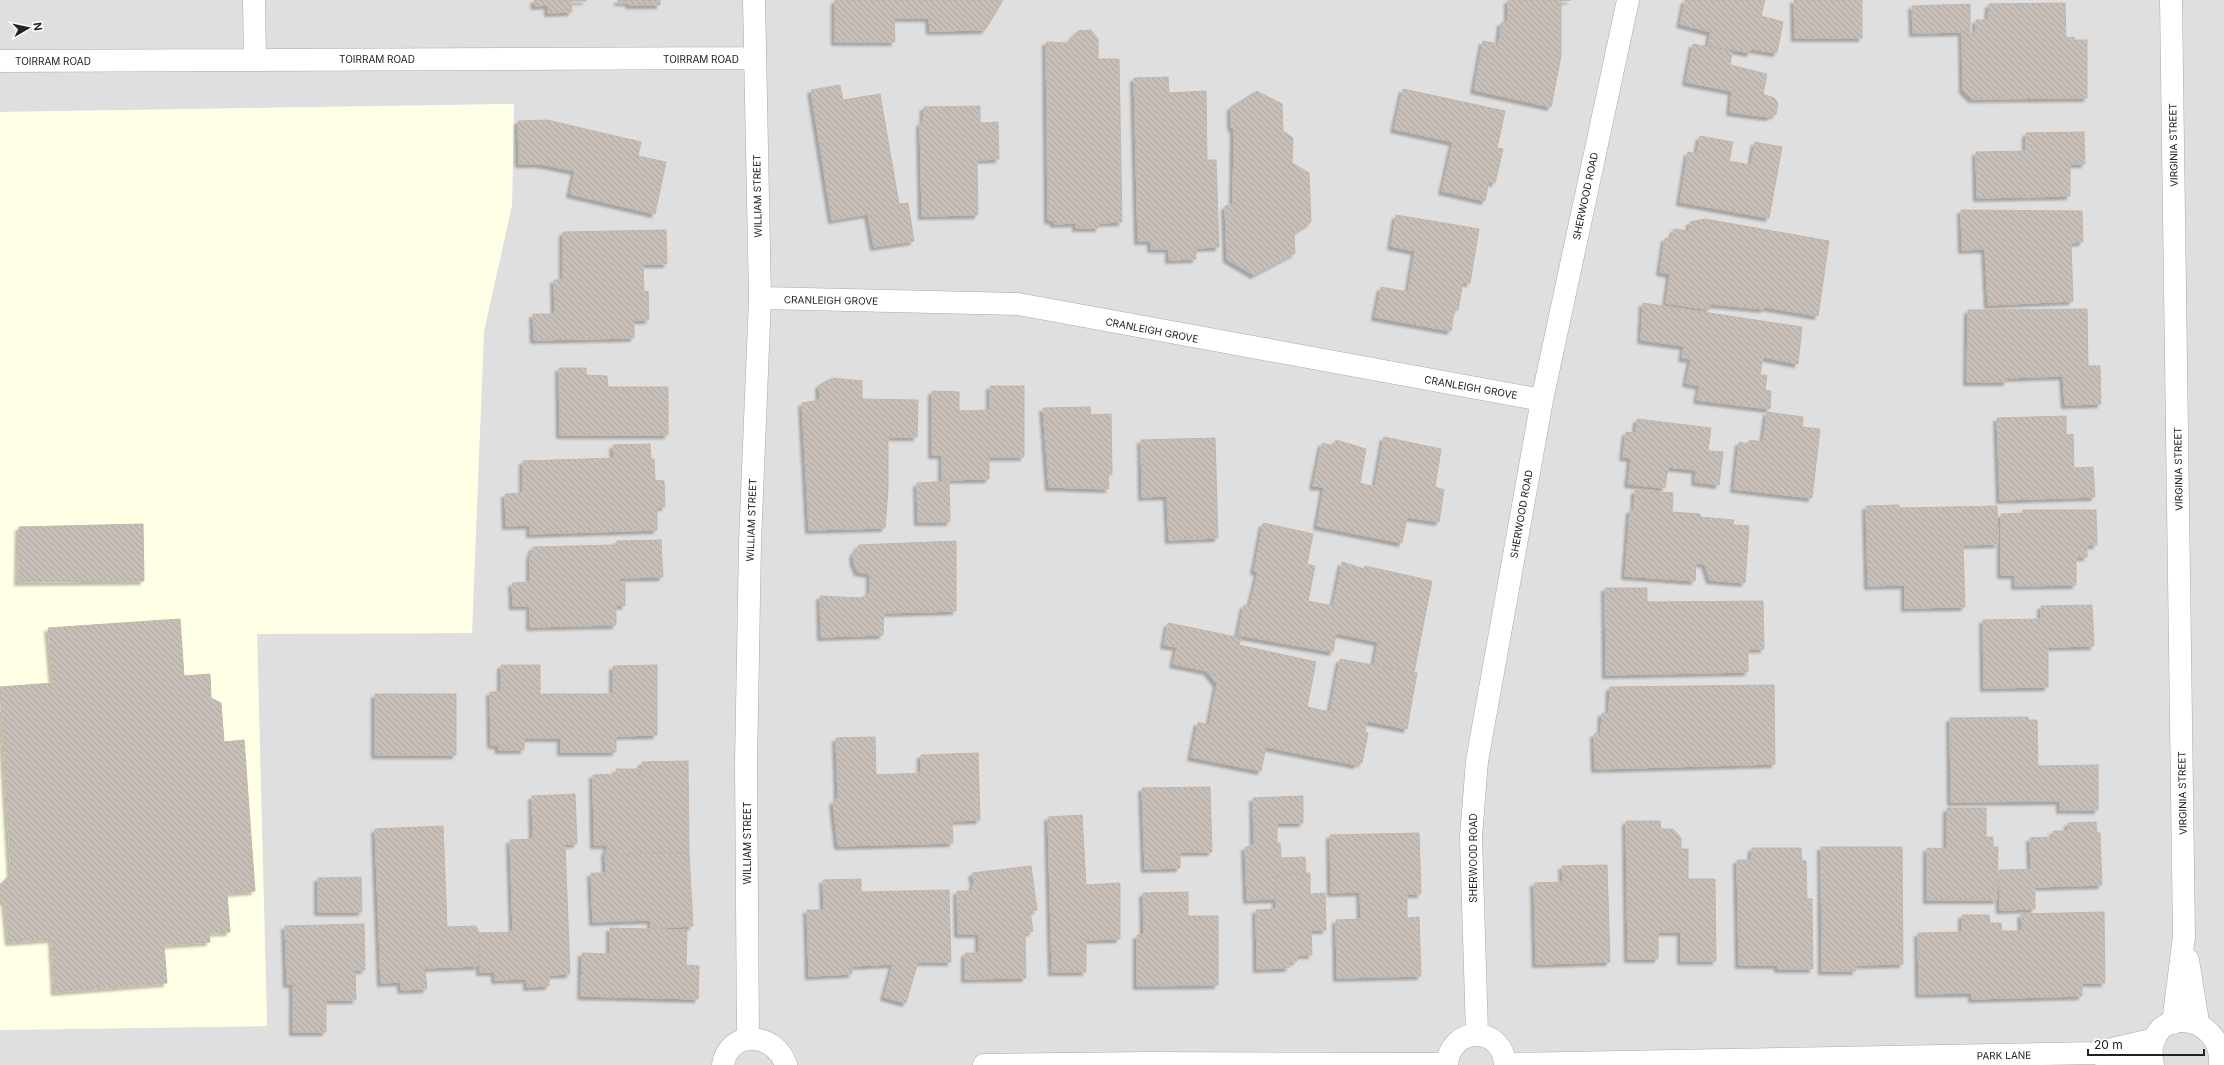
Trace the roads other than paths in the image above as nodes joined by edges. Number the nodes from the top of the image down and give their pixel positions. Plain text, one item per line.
1 (254, 0) edge
2 (754, 0) edge
3 (1628, 0) edge
4 (2171, 0) edge
5 (754, 58) junction
6 (255, 60) junction
7 (0, 61) edge
8 (760, 298) junction
9 (1542, 400) junction
10 (2184, 937) junction
11 (2173, 1022) junction
12 (2198, 1022) junction
13 (1477, 1034) junction
14 (748, 1039) junction
15 (2155, 1039) junction
16 (2095, 1053) junction
17 (2222, 1054) edge
18 (1447, 1064) edge
19 (1506, 1064) edge
20 (723, 1065) edge
21 (786, 1065) edge
22 (984, 1065) edge
23 (2138, 1065) edge
24 (2153, 1065) edge

1 - 6 street
2 - 5 street, WILLIAM STREET
3 - 9 street, SHERWOOD ROAD
4 - 10 street, VIRGINIA STREET
5 - 6 street, TOIRRAM ROAD
5 - 8 street, WILLIAM STREET
6 - 7 street, TOIRRAM ROAD
8 - 9 street, CRANLEIGH GROVE
8 - 14 street, WILLIAM STREET
9 - 13 street, SHERWOOD ROAD
10 - 11 street, VIRGINIA STREET
10 - 12 street, VIRGINIA STREET
11 - 12 street
11 - 15 street
12 - 17 street
13 - 18 street
13 - 19 street
14 - 20 street
14 - 21 street
15 - 16 street, PARK LANE
15 - 24 street
16 - 19 street, PARK LANE
16 - 23 street, PARK LANE
18 - 22 street

